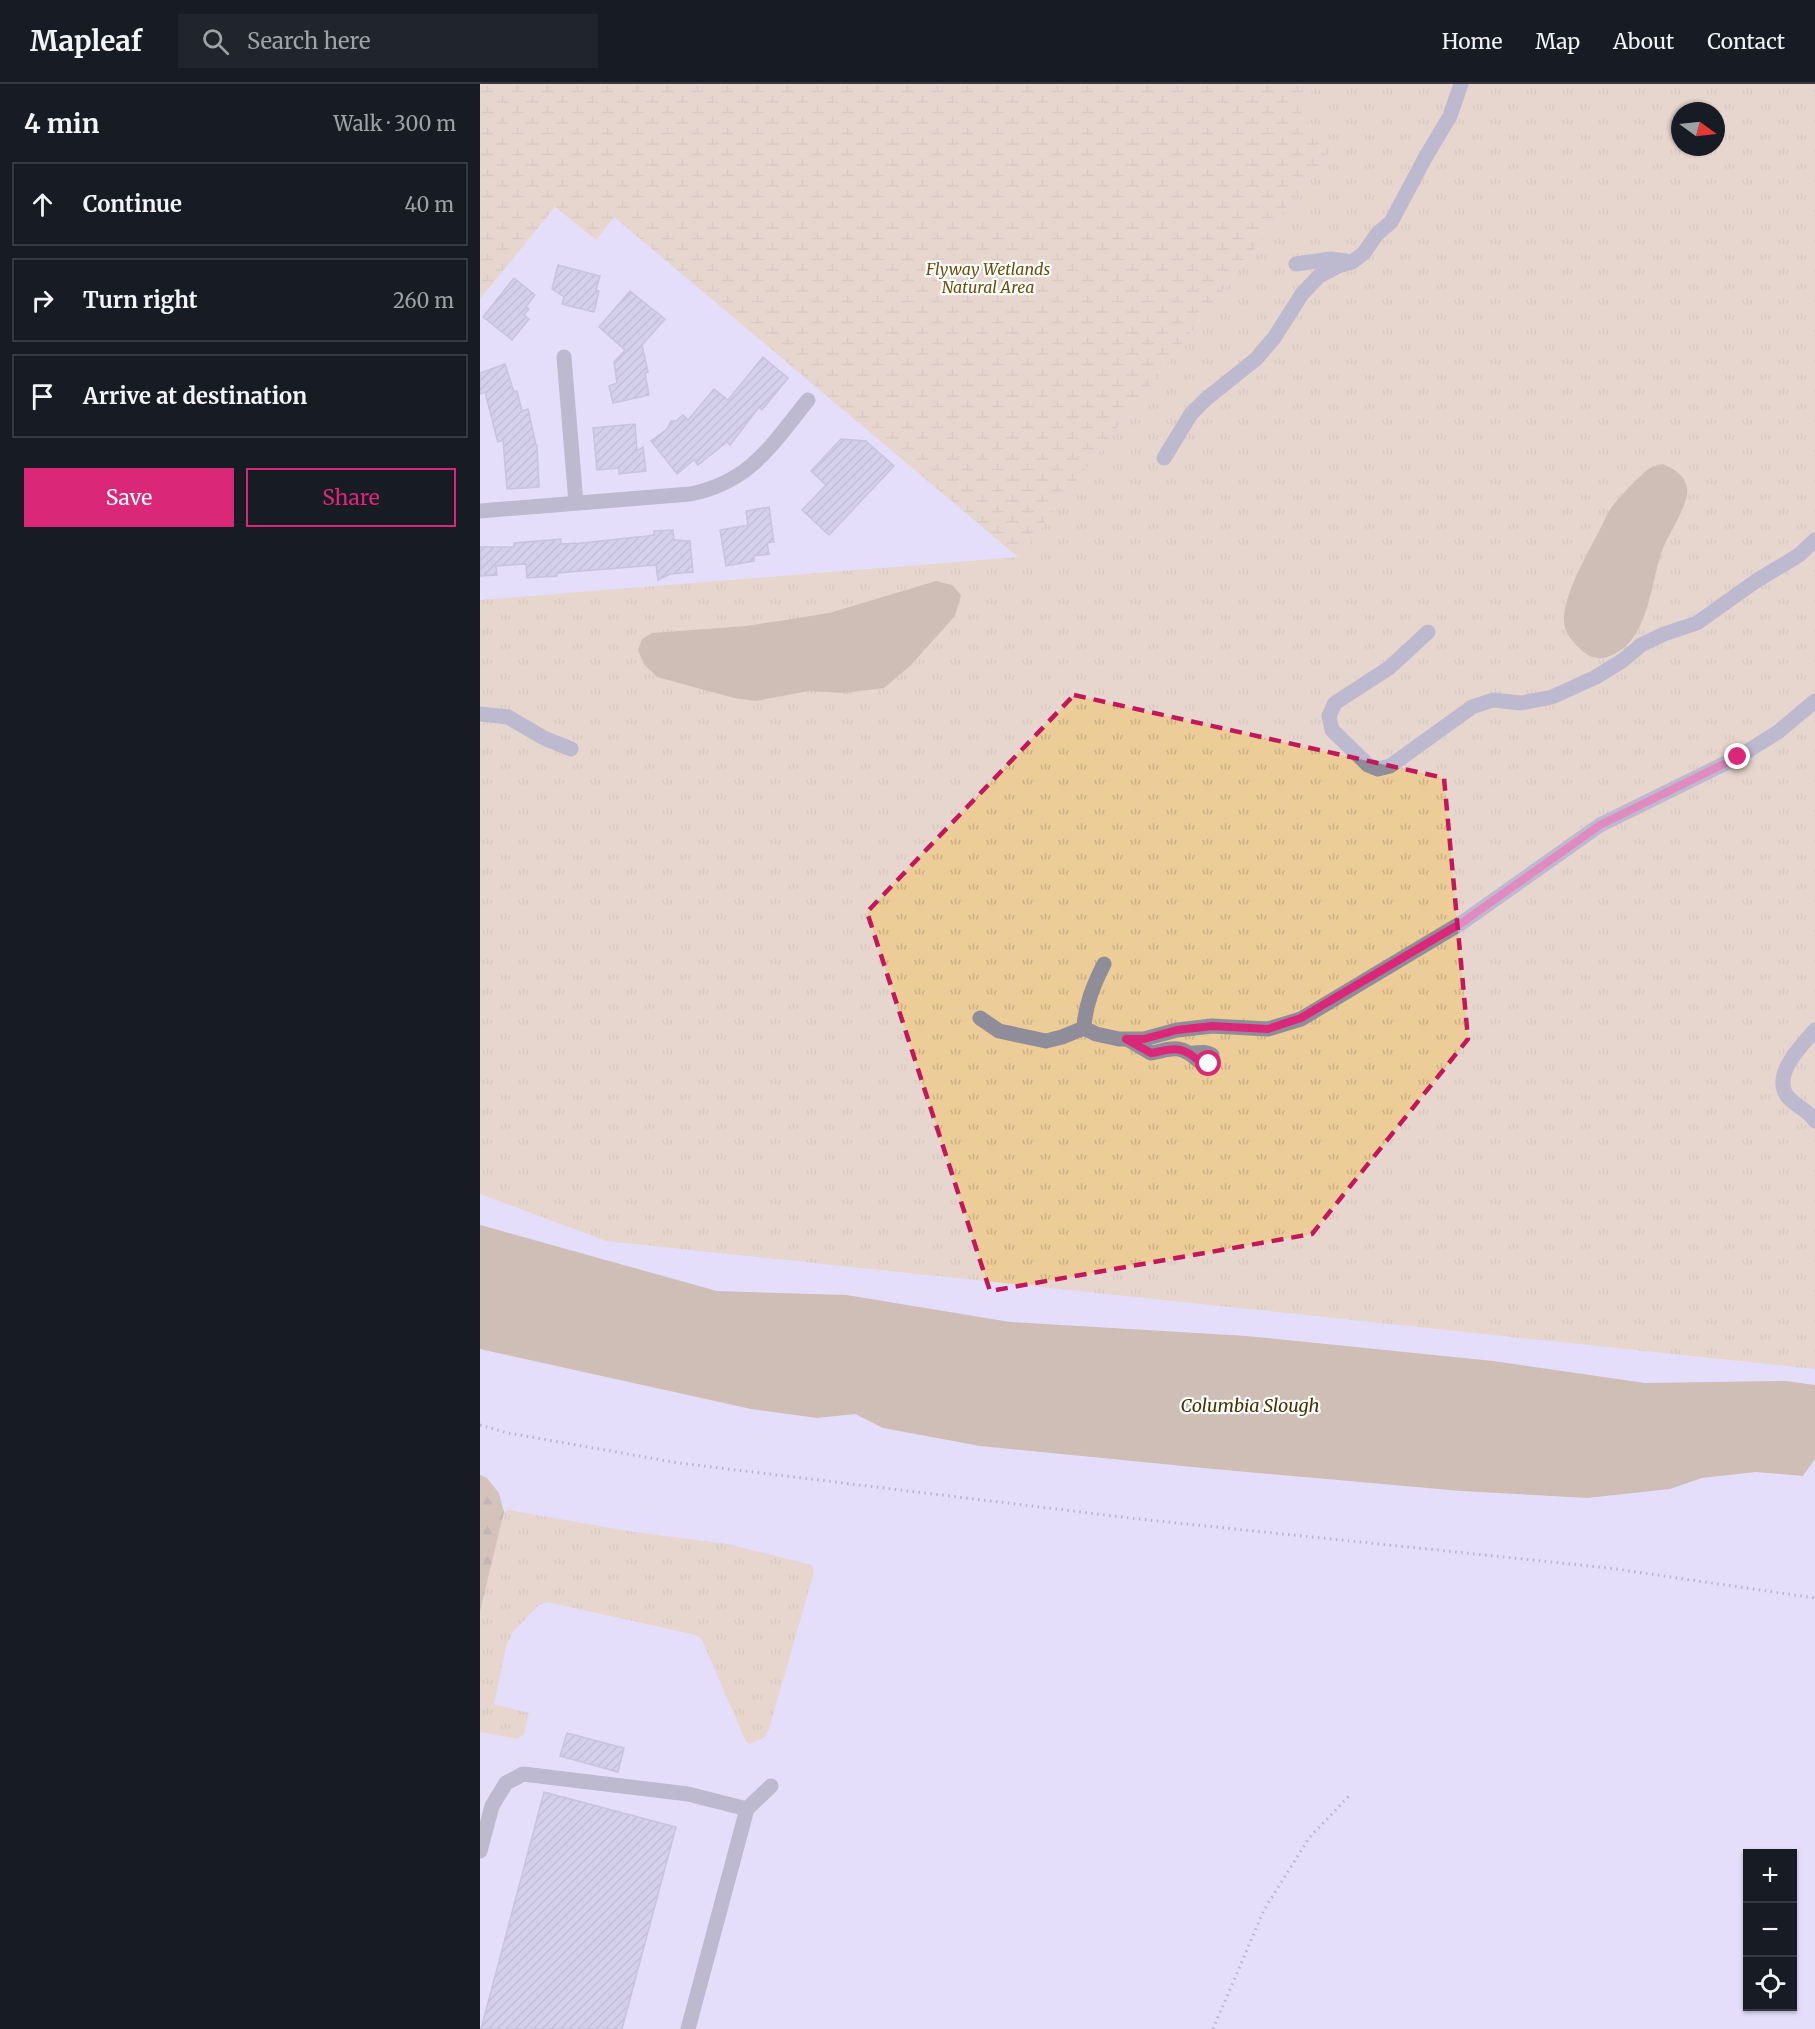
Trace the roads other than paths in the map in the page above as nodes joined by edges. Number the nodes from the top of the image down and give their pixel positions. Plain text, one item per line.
1 (1461, 84) edge
2 (1352, 262) junction
3 (1296, 264) dead end
4 (564, 357) dead end
5 (808, 400) dead end
6 (1164, 458) dead end
7 (576, 503) junction
8 (480, 511) edge
9 (1815, 540) edge
10 (1428, 632) dead end
11 (1815, 701) edge
12 (480, 714) edge
13 (571, 749) dead end
14 (1104, 964) dead end
15 (980, 1018) dead end
16 (1084, 1028) junction
17 (1815, 1030) edge
18 (1126, 1039) junction
19 (1189, 1053) dead end
20 (1815, 1121) edge
21 (771, 1786) dead end
22 (747, 1809) junction
23 (480, 1851) edge
24 (688, 2029) edge

1 - 2 street
2 - 3 street
2 - 6 street
4 - 7 street
5 - 7 street
7 - 8 street
9 - 10 street
11 - 18 street
12 - 13 street
14 - 16 street
15 - 16 street
16 - 18 street
17 - 20 street
18 - 19 street
21 - 22 street
22 - 23 street
22 - 24 street

